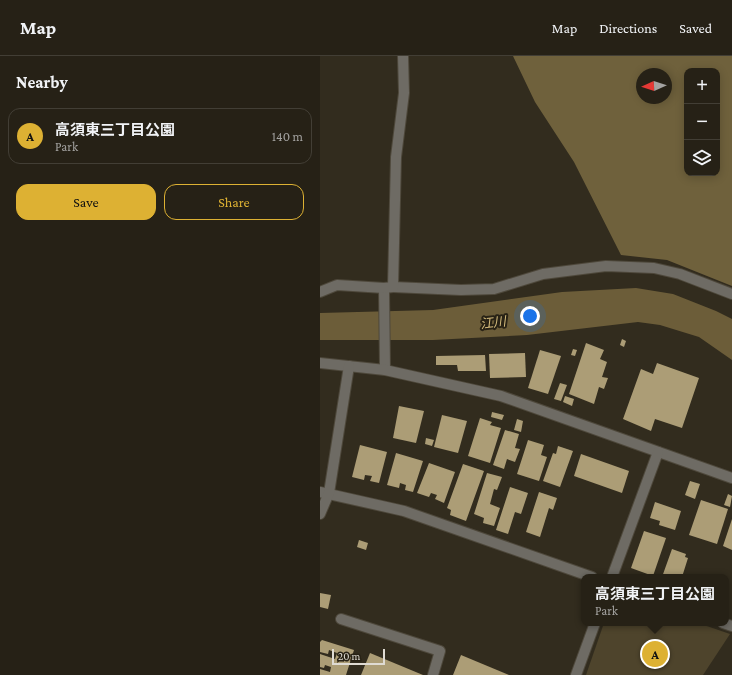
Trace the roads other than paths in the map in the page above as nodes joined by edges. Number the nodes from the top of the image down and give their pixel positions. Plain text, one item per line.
1 (403, 56) edge
2 (389, 287) junction
3 (320, 292) edge
4 (732, 294) edge
5 (320, 363) edge
6 (349, 366) junction
7 (385, 370) junction
8 (658, 452) junction
9 (732, 478) edge
10 (324, 492) edge
11 (320, 514) edge
12 (583, 574) edge
13 (613, 574) edge
14 (341, 619) dead end
15 (594, 626) edge
16 (433, 675) edge
17 (576, 675) edge

1 - 2 street
2 - 3 street
2 - 4 street
2 - 7 street
5 - 6 street
6 - 7 street
6 - 10 street
7 - 8 street
8 - 9 street
8 - 13 street
10 - 11 street
10 - 12 street
14 - 16 street
15 - 17 street

